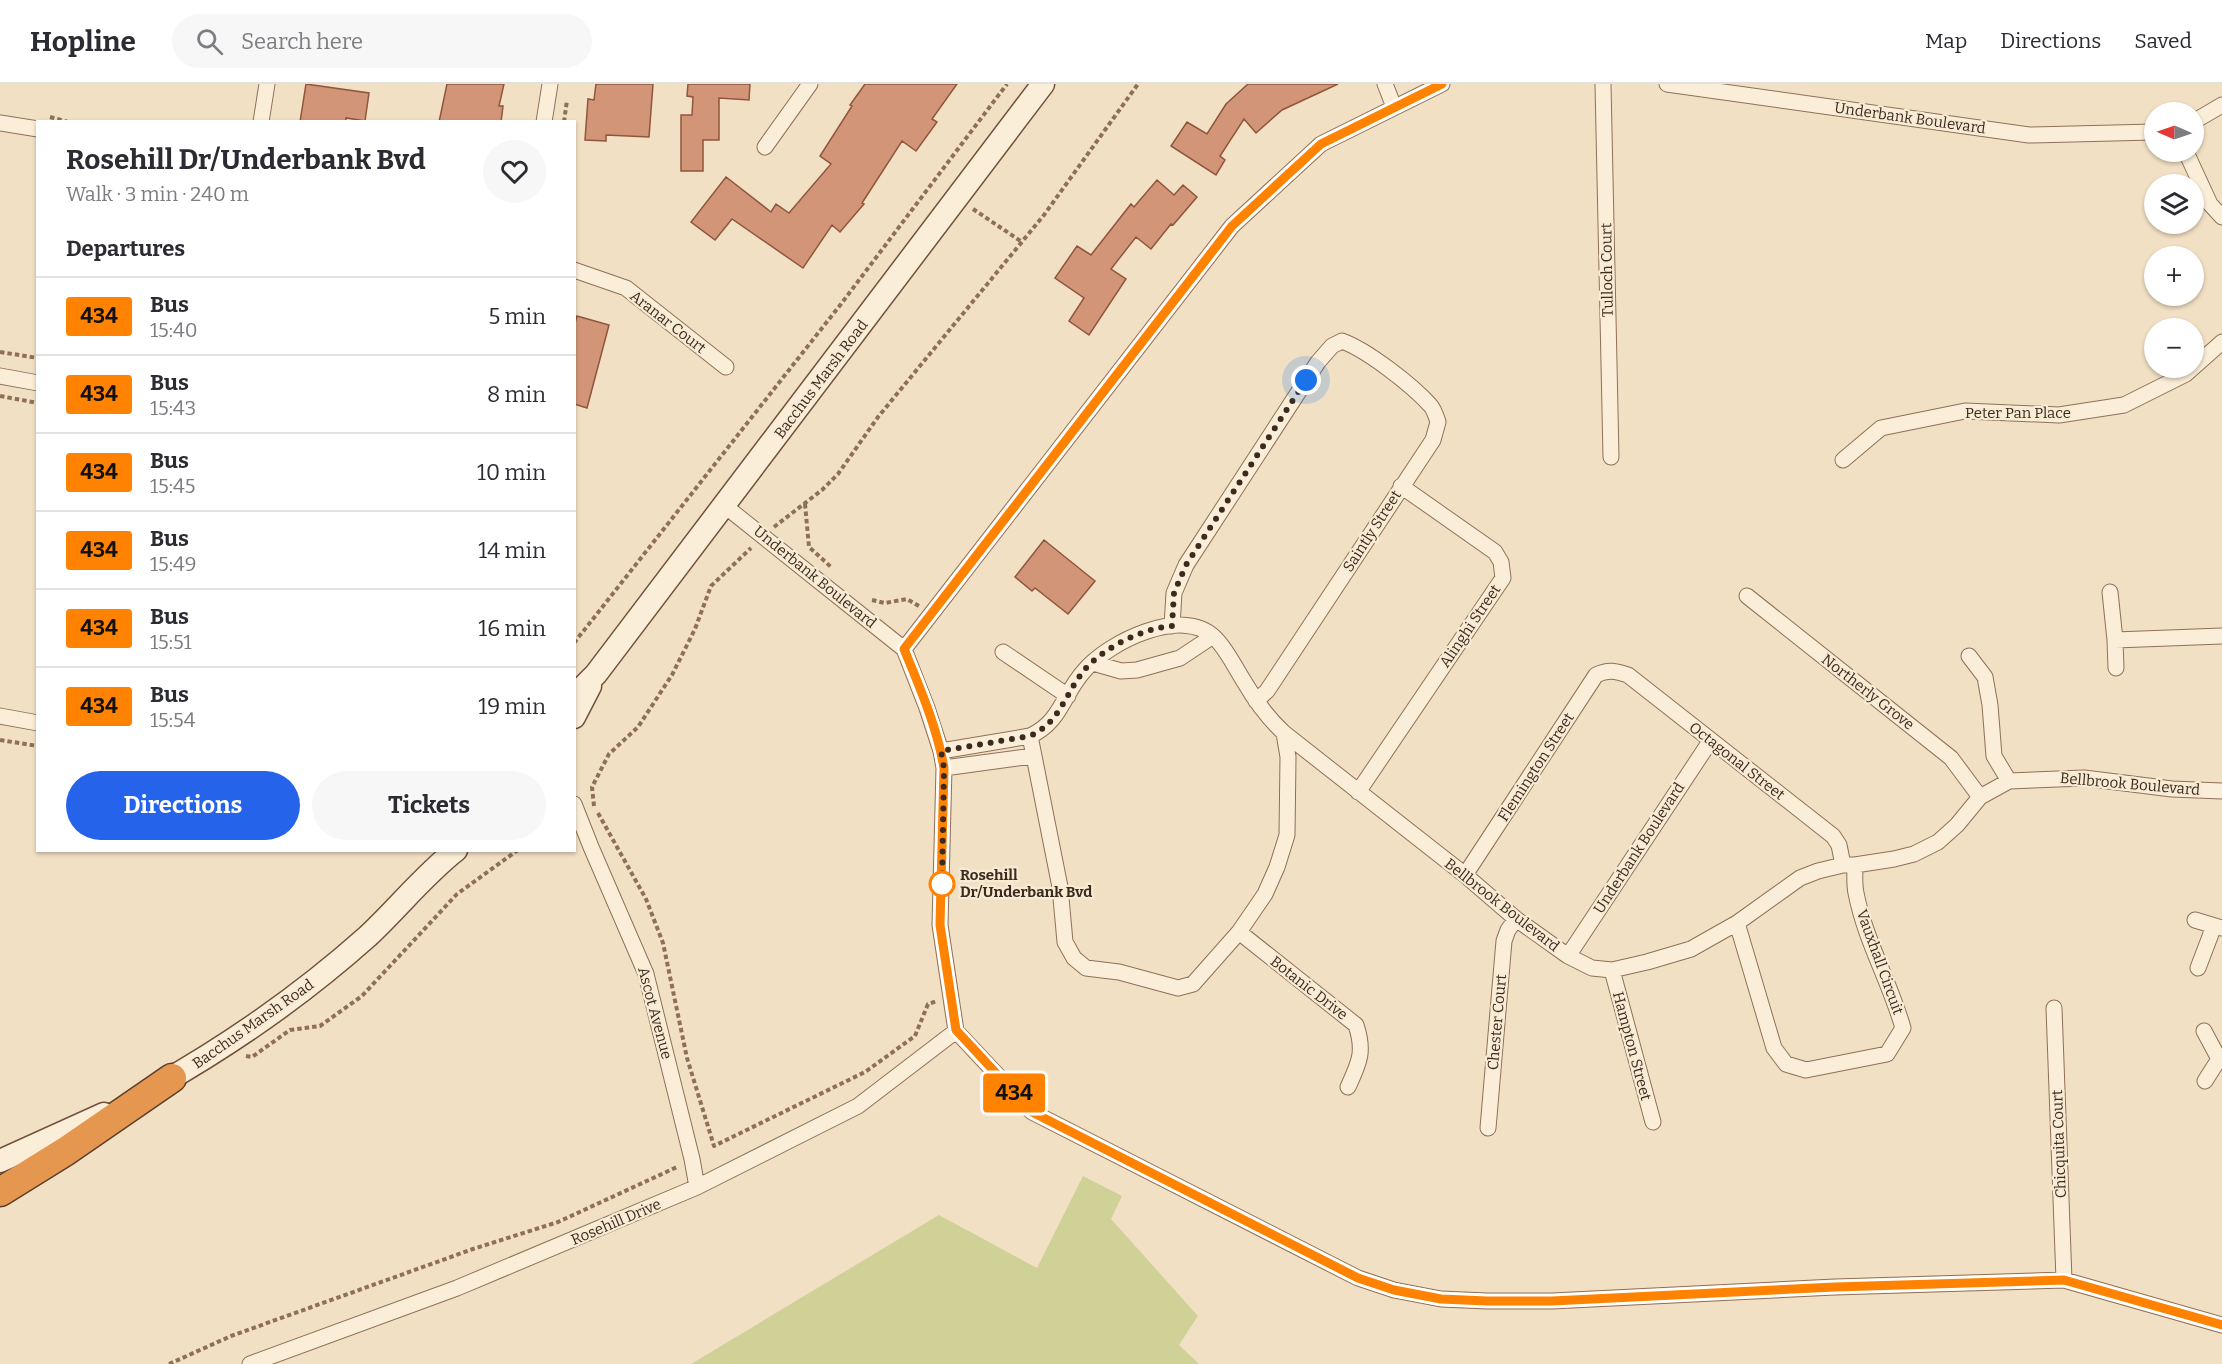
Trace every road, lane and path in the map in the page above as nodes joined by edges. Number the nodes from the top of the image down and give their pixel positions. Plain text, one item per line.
1 (267, 84) edge
2 (550, 84) edge
3 (810, 84) edge
4 (1007, 84) edge
5 (1043, 84) edge
6 (1138, 84) edge
7 (1386, 84) edge
8 (1442, 84) edge
9 (1603, 84) edge
10 (1667, 84) edge
11 (568, 93) dead end
12 (2222, 105) edge
13 (1394, 108) junction
14 (2204, 116) edge
15 (261, 120) edge
16 (544, 120) edge
17 (564, 120) edge
18 (0, 123) edge
19 (36, 129) edge
20 (2144, 132) edge
21 (765, 147) dead end
22 (2191, 162) edge
23 (957, 199) junction
24 (2222, 217) edge
25 (1022, 242) junction
26 (576, 271) edge
27 (2222, 342) edge
28 (0, 352) edge
29 (36, 358) edge
30 (726, 367) dead end
31 (0, 376) edge
32 (36, 383) edge
33 (0, 396) edge
34 (36, 404) edge
35 (1611, 457) dead end
36 (1843, 460) dead end
37 (1401, 486) junction
38 (805, 503) junction
39 (725, 506) junction
40 (763, 536) junction
41 (836, 570) dead end
42 (2110, 592) dead end
43 (863, 593) dead end
44 (1747, 596) dead end
45 (931, 614) junction
46 (1172, 626) junction
47 (1214, 636) junction
48 (2222, 636) edge
49 (576, 640) edge
50 (2115, 640) junction
51 (904, 649) junction
52 (1003, 652) dead end
53 (1969, 656) dead end
54 (1093, 663) junction
55 (2116, 668) dead end
56 (1615, 670) joint
57 (596, 674) junction
58 (576, 694) edge
59 (1068, 696) junction
60 (1256, 701) junction
61 (576, 713) edge
62 (0, 716) edge
63 (36, 723) edge
64 (1284, 734) junction
65 (1030, 736) junction
66 (0, 740) edge
67 (1711, 740) junction
68 (36, 746) edge
69 (941, 751) junction
70 (1033, 756) junction
71 (944, 768) junction
72 (2008, 782) junction
73 (2222, 791) edge
74 (1358, 792) junction
75 (1980, 797) junction
76 (576, 809) edge
77 (576, 832) edge
78 (591, 847) junction
79 (515, 852) edge
80 (450, 854) edge
81 (1849, 865) junction
82 (1465, 875) junction
83 (1516, 918) junction
84 (2195, 920) dead end
85 (1737, 923) junction
86 (2218, 927) edge
87 (1239, 932) junction
88 (1568, 956) junction
89 (2198, 968) dead end
90 (1612, 970) junction
91 (950, 997) junction
92 (2054, 1008) dead end
93 (956, 1030) junction
94 (2204, 1031) dead end
95 (215, 1053) junction
96 (2221, 1060) edge
97 (172, 1078) junction
98 (2205, 1081) dead end
99 (1348, 1088) dead end
100 (1653, 1122) dead end
101 (1488, 1128) dead end
102 (714, 1146) junction
103 (692, 1159) junction
104 (0, 1161) edge
105 (697, 1186) junction
106 (0, 1192) edge
107 (2064, 1280) junction
108 (2222, 1325) edge
109 (169, 1364) edge
110 (250, 1364) edge

1 - 15 street
2 - 16 street
3 - 21 street
4 - 49 path
5 - 23 main road, Bacchus Marsh Road
6 - 25 path
7 - 13 street
8 - 13 street
9 - 35 street, Tulloch Court
10 - 20 street, Underbank Boulevard
11 - 17 path
12 - 14 street
13 - 45 street
18 - 19 street
22 - 24 street
23 - 25 path
23 - 39 main road, Bacchus Marsh Road
25 - 38 path
26 - 30 street, Aranar Court
27 - 36 street, Peter Pan Place
28 - 29 path
31 - 32 street
33 - 34 path
37 - 46 street, Saintly Street
37 - 60 street, Saintly Street
37 - 74 street, Alinghi Street
38 - 40 path
38 - 41 path
39 - 40 street, Underbank Boulevard
39 - 57 main road, Bacchus Marsh Road
40 - 51 street, Underbank Boulevard
40 - 102 path
42 - 50 street
43 - 45 path
44 - 75 street, Northerly Grove
45 - 51 street
46 - 47 street
46 - 54 street
47 - 54 street
47 - 60 street, Bellbrook Boulevard
48 - 50 street
50 - 55 street
51 - 69 street, Underbank Boulevard
52 - 59 street
53 - 72 street
54 - 59 street
56 - 67 street, Octagonal Street
56 - 82 street, Flemington Street
57 - 58 main road, Bacchus Marsh Road
57 - 61 main road, Bacchus Marsh Road
59 - 65 street
60 - 64 street, Bellbrook Boulevard
62 - 63 street
64 - 74 street, Bellbrook Boulevard
64 - 87 street
65 - 69 street
65 - 70 street
66 - 68 path
67 - 81 street, Octagonal Street
67 - 88 street, Underbank Boulevard
69 - 71 street, Underbank Boulevard
70 - 71 street
70 - 87 street
71 - 91 street, Underbank Boulevard
72 - 73 street, Bellbrook Boulevard
72 - 75 street, Bellbrook Boulevard
74 - 82 street, Bellbrook Boulevard
75 - 81 street, Bellbrook Boulevard
76 - 78 street, Ascot Avenue
77 - 78 street
78 - 103 street, Ascot Avenue
79 - 95 path
80 - 95 main road, Bacchus Marsh Road
81 - 85 street, Bellbrook Boulevard
81 - 85 street, Vauxhall Circuit
82 - 83 street, Bellbrook Boulevard
83 - 88 street, Bellbrook Boulevard
83 - 101 street, Chester Court
84 - 86 street
85 - 90 street, Bellbrook Boulevard
86 - 89 street
87 - 99 street, Botanic Drive
88 - 90 street, Bellbrook Boulevard
90 - 100 street, Hampton Street
91 - 93 street, Underbank Boulevard
91 - 102 path
92 - 107 street, Chicquita Court
93 - 105 street, Rosehill Drive
93 - 107 street
94 - 96 street
95 - 97 main road, Bacchus Marsh Road
96 - 98 street
97 - 104 main road, Bacchus Marsh Road
97 - 106 highway
102 - 103 path
103 - 105 street, Ascot Avenue
103 - 109 path
105 - 110 street, Rosehill Drive
107 - 108 street

